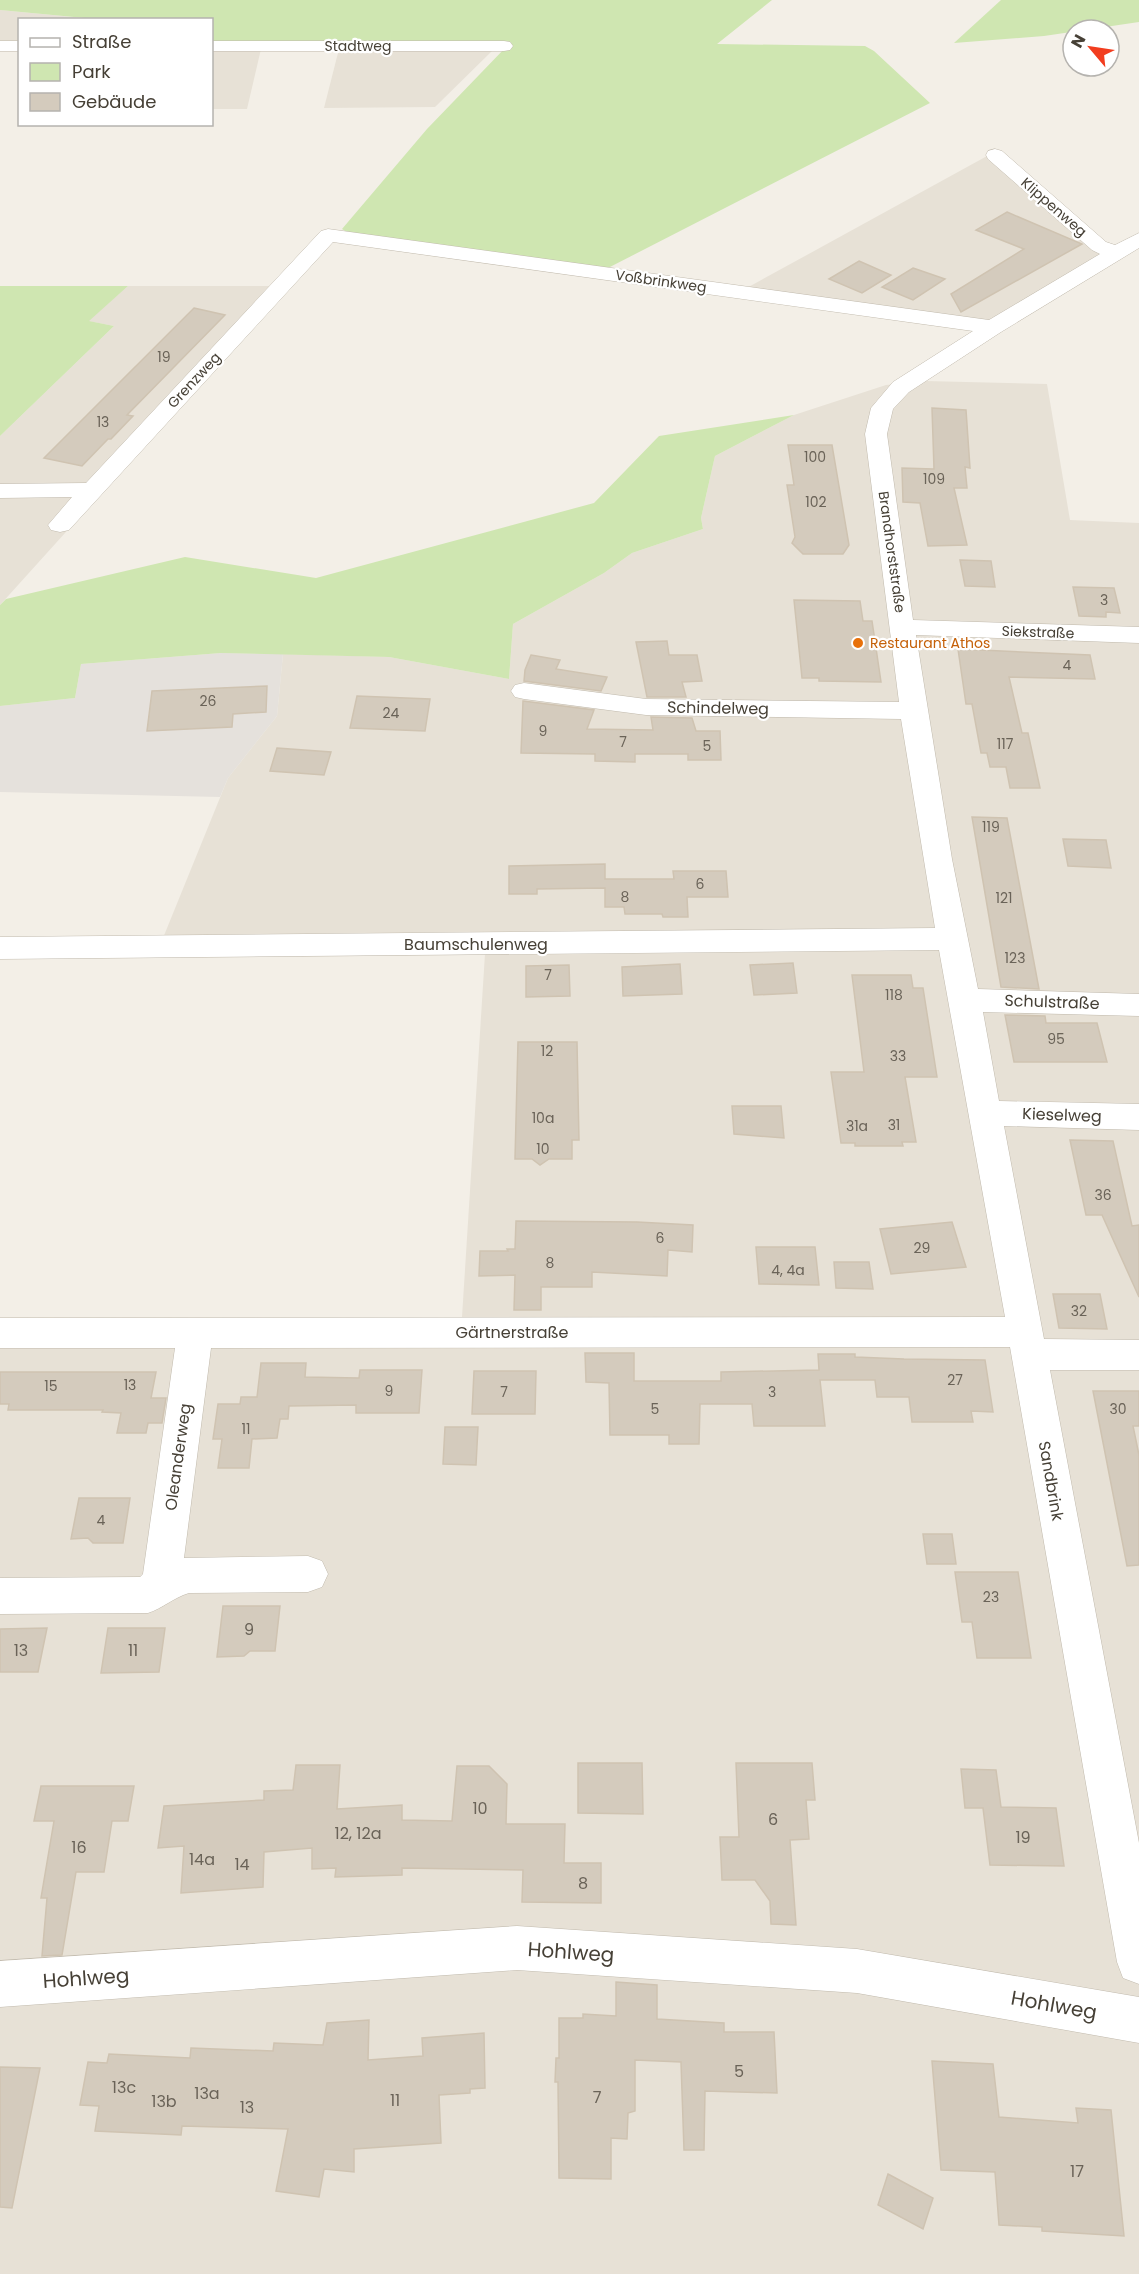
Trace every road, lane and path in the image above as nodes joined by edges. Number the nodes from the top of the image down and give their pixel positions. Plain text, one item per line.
1 (0, 46) edge
2 (18, 46) edge
3 (213, 46) edge
4 (504, 46) dead end
5 (995, 155) dead end
6 (328, 235) joint
7 (1139, 238) edge
8 (1110, 257) junction
9 (1139, 263) edge
10 (993, 327) junction
11 (91, 490) junction
12 (0, 491) edge
13 (60, 525) dead end
14 (902, 627) junction
15 (1139, 635) edge
16 (524, 690) dead end
17 (913, 711) junction
18 (952, 939) junction
19 (0, 948) edge
20 (965, 1000) junction
21 (1139, 1005) edge
22 (985, 1113) junction
23 (1139, 1118) edge
24 (195, 1332) junction
25 (0, 1333) edge
26 (1026, 1343) junction
27 (1139, 1355) edge
28 (308, 1574) dead end
29 (161, 1583) junction
30 (0, 1596) edge
31 (1139, 1962) edge
32 (0, 1984) edge
33 (1139, 2020) edge

1 - 2 street
3 - 4 street, Stadtweg
5 - 8 street, Klippenweg
6 - 10 street, Voßbrinkweg
6 - 11 street, Grenzweg
7 - 8 street, Brandhorststraße
8 - 9 street
8 - 10 street, Brandhorststraße
10 - 14 street, Brandhorststraße
11 - 12 street
11 - 13 street, Grenzweg
14 - 15 street, Siekstraße
14 - 17 street, Brandhorststraße
16 - 17 street, Schindelweg
17 - 18 street, Brandhorststraße
18 - 19 street, Baumschulenweg
18 - 20 street, Brandhorststraße
20 - 21 street, Schulstraße
20 - 22 street, Sandbrink
22 - 23 street, Kieselweg
22 - 26 street, Sandbrink
24 - 25 street, Gärtnerstraße
24 - 26 street, Gärtnerstraße
24 - 29 street, Oleanderweg
26 - 27 street, Gärtnerstraße
26 - 31 street, Sandbrink
28 - 29 street
29 - 30 street
32 - 33 street, Hohlweg

